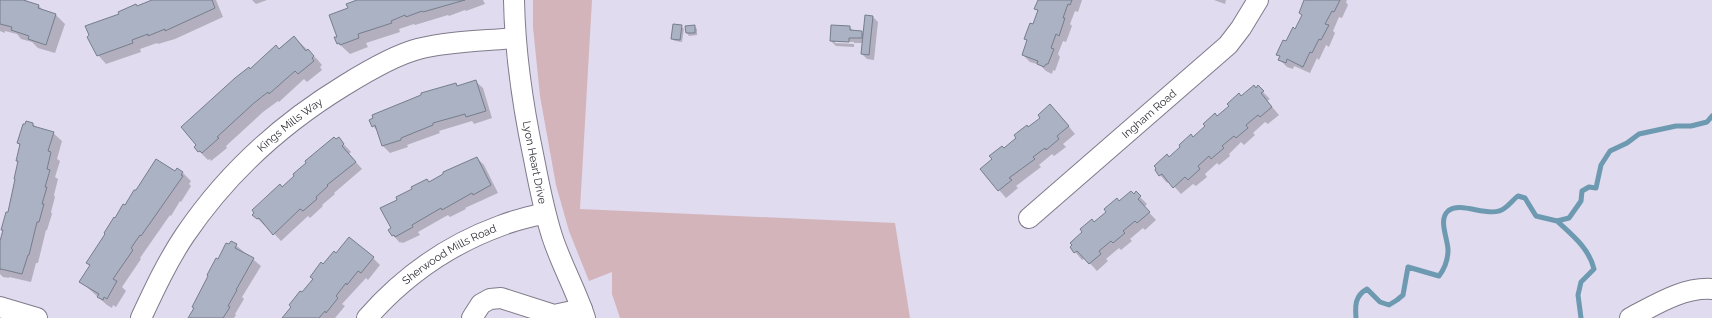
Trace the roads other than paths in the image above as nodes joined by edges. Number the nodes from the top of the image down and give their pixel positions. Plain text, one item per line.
1 (514, 0) edge
2 (1258, 0) edge
3 (515, 38) junction
4 (545, 213) junction
5 (1029, 218) dead end
6 (1712, 289) edge
7 (0, 308) edge
8 (583, 313) edge
9 (37, 318) edge
10 (141, 318) edge
11 (367, 318) edge
12 (472, 318) edge
13 (1630, 318) edge

1 - 3 street, Lyon Heart Drive
2 - 5 street, Ingham Road
3 - 4 street, Lyon Heart Drive
3 - 10 street, Kings Mills Way
4 - 8 street, Lyon Heart Drive
4 - 11 street, Sherwood Mills Road
6 - 13 street
7 - 9 street
8 - 12 street

